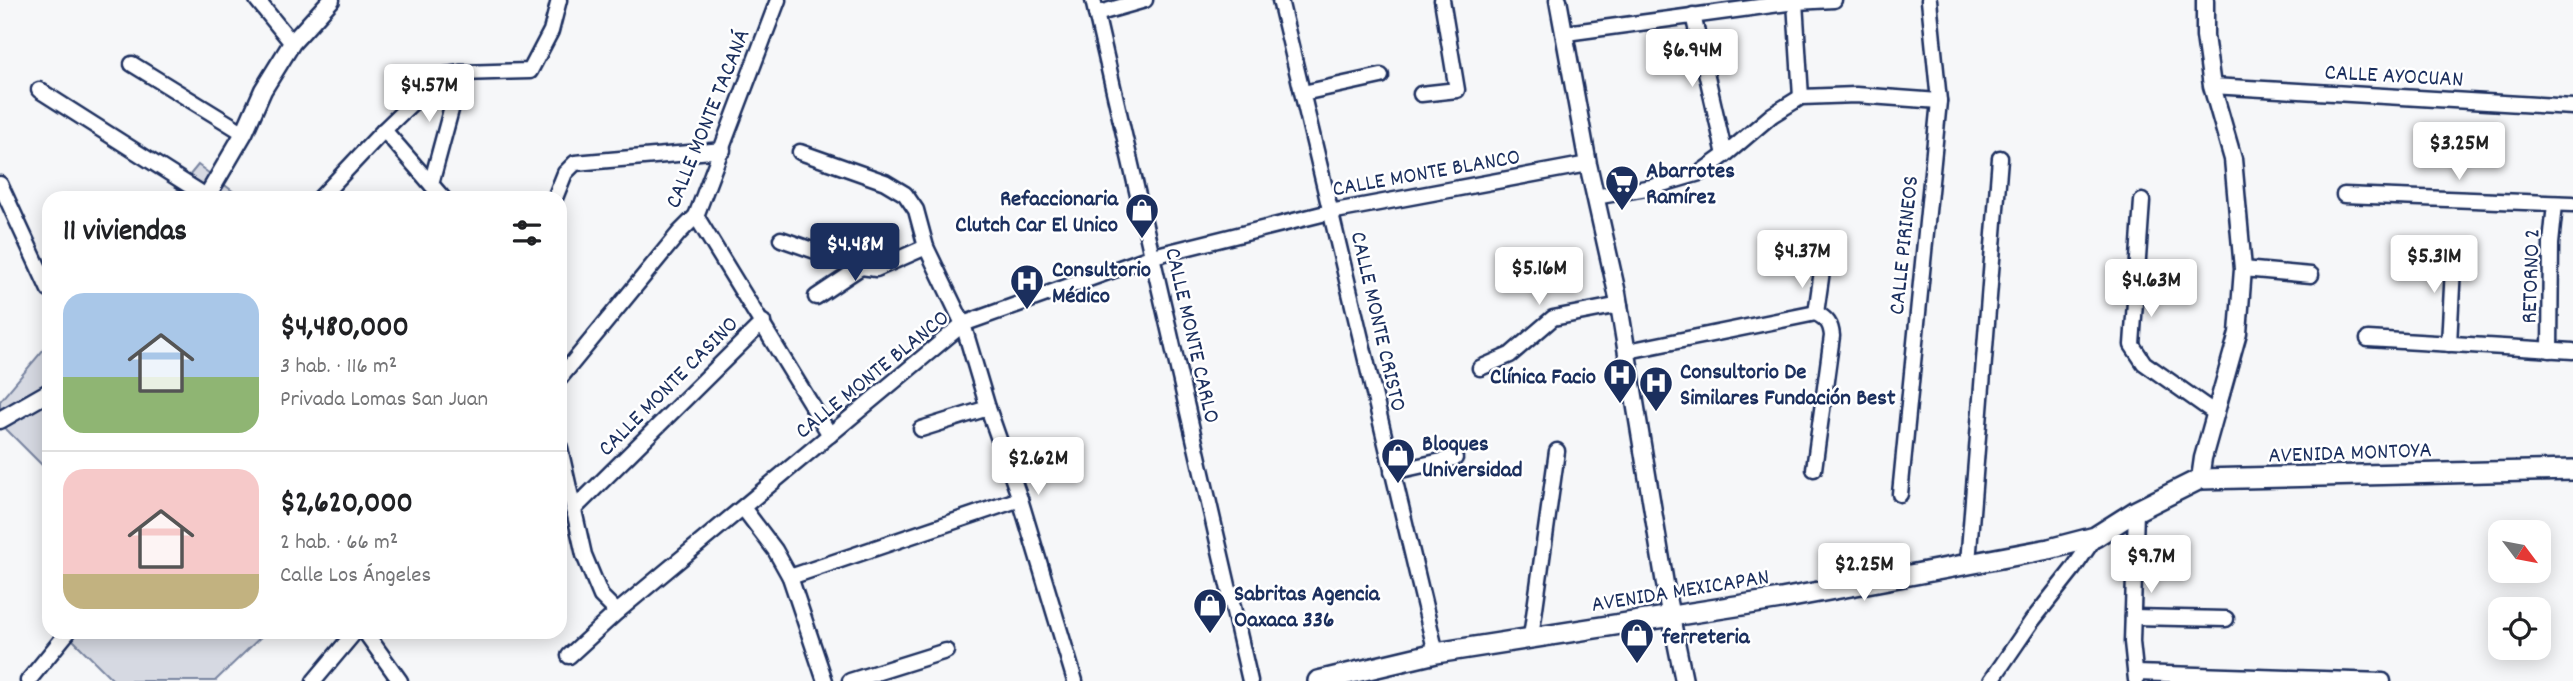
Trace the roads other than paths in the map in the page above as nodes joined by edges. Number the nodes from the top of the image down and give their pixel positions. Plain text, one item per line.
1 (257, 0) edge
2 (331, 0) edge
3 (559, 0) edge
4 (778, 0) edge
5 (1145, 0) edge
6 (1280, 0) edge
7 (1442, 0) edge
8 (1559, 0) edge
9 (1834, 0) edge
10 (1928, 0) edge
11 (2205, 0) edge
12 (1795, 2) junction
13 (1094, 7) edge
14 (1693, 16) junction
15 (1566, 33) junction
16 (292, 43) junction
17 (132, 64) dead end
18 (461, 73) junction
19 (1381, 76) dead end
20 (2212, 86) junction
21 (38, 90) dead end
22 (1303, 93) junction
23 (1421, 94) dead end
24 (1801, 97) junction
25 (1939, 101) junction
26 (2573, 107) edge
27 (384, 130) junction
28 (243, 133) junction
29 (723, 150) junction
30 (800, 152) dead end
31 (1725, 155) junction
32 (2000, 158) dead end
33 (1588, 164) junction
34 (0, 184) edge
35 (431, 184) junction
36 (198, 191) edge
37 (210, 191) edge
38 (327, 191) edge
39 (437, 191) edge
40 (558, 191) edge
41 (2344, 195) dead end
42 (1595, 197) junction
43 (2142, 201) dead end
44 (2555, 204) junction
45 (2573, 204) edge
46 (1330, 212) junction
47 (696, 216) junction
48 (781, 239) dead end
49 (926, 247) junction
50 (2454, 248) dead end
51 (1153, 256) junction
52 (861, 267) junction
53 (2243, 269) junction
54 (1822, 271) dead end
55 (42, 275) edge
56 (2311, 275) dead end
57 (816, 298) dead end
58 (1620, 305) junction
59 (1816, 313) junction
60 (763, 322) junction
61 (963, 324) junction
62 (2368, 339) dead end
63 (2449, 344) junction
64 (2550, 350) junction
65 (1628, 351) junction
66 (2573, 351) edge
67 (1480, 368) dead end
68 (567, 369) edge
69 (42, 396) edge
70 (988, 408) junction
71 (2215, 412) junction
72 (0, 420) edge
73 (921, 429) dead end
74 (830, 435) junction
75 (1557, 451) dead end
76 (1455, 458) dead end
77 (1814, 469) dead end
78 (2573, 470) edge
79 (1392, 472) junction
80 (2200, 479) junction
81 (567, 481) edge
82 (1900, 495) dead end
83 (1020, 499) junction
84 (744, 509) junction
85 (573, 510) junction
86 (2136, 511) junction
87 (2095, 537) junction
88 (1968, 563) junction
89 (790, 577) junction
90 (617, 612) junction
91 (1671, 615) junction
92 (2133, 617) junction
93 (2225, 619) dead end
94 (1531, 636) junction
95 (62, 639) edge
96 (349, 639) edge
97 (370, 639) edge
98 (947, 651) dead end
99 (1436, 653) junction
100 (569, 656) dead end
101 (1364, 675) edge
102 (2136, 677) edge
103 (28, 681) edge
104 (314, 681) edge
105 (400, 681) edge
106 (825, 681) edge
107 (850, 681) edge
108 (1075, 681) edge
109 (1250, 681) edge
110 (1318, 681) edge
111 (1685, 681) edge
112 (1991, 681) edge
113 (2383, 681) edge

1 - 16 street
2 - 16 street
3 - 18 street
4 - 29 street, CALLE MONTE TACANÁ
5 - 13 street
6 - 22 street, CALLE MONTE CRISTO
7 - 23 street
8 - 15 street
9 - 12 street
10 - 25 street, CALLE PIRINEOS
11 - 20 street
12 - 14 street
12 - 24 street
13 - 51 street, CALLE MONTE CARLO
14 - 15 street
14 - 31 street
15 - 33 street
16 - 28 street
17 - 28 street
18 - 27 street
18 - 35 street
19 - 22 street
20 - 26 street, CALLE AYOCUAN
20 - 53 street
21 - 36 street
22 - 46 street, CALLE MONTE CRISTO
24 - 25 street
24 - 31 street
25 - 82 street, CALLE PIRINEOS
27 - 35 street
27 - 38 street
28 - 37 street
29 - 40 street
29 - 47 street, CALLE MONTE TACANÁ
30 - 49 street
31 - 42 street
32 - 88 street
33 - 42 street
33 - 46 street, CALLE MONTE BLANCO
34 - 55 street
35 - 39 street
41 - 44 street
42 - 58 street
43 - 71 street
44 - 45 street
44 - 64 street, RETORNO 2
46 - 51 street, CALLE MONTE BLANCO
46 - 79 street, CALLE MONTE CRISTO
47 - 60 street
47 - 68 street, CALLE MONTE TACANÁ
48 - 52 street
49 - 52 street
49 - 61 street
50 - 63 street
51 - 61 street, CALLE MONTE BLANCO
51 - 109 street, CALLE MONTE CARLO
52 - 57 street
53 - 56 street
53 - 71 street
54 - 59 street
58 - 65 street
58 - 67 street
59 - 65 street
59 - 77 street
60 - 74 street
60 - 85 street, CALLE MONTE CASINO
61 - 70 street
61 - 74 street, CALLE MONTE BLANCO
62 - 63 street
63 - 64 street
64 - 66 street
65 - 91 street
69 - 72 street
70 - 73 street
70 - 83 street
71 - 80 street
74 - 84 street, CALLE MONTE BLANCO
75 - 94 street
76 - 79 street
78 - 80 main road, AVENIDA MONTOYA
79 - 99 street, CALLE MONTE CRISTO
80 - 86 main road, AVENIDA MONTOYA
81 - 85 street
83 - 89 street
83 - 108 street
84 - 89 street
84 - 90 street, CALLE MONTE BLANCO
85 - 90 street
86 - 87 main road, AVENIDA MONTOYA
86 - 92 street
87 - 88 main road, AVENIDA MEXICAPAN
87 - 112 street
88 - 91 main road, AVENIDA MEXICAPAN
89 - 106 street
90 - 100 street, CALLE MONTE BLANCO
91 - 94 main road, AVENIDA MEXICAPAN
91 - 111 street
92 - 93 street
92 - 102 street
94 - 99 main road, AVENIDA MEXICAPAN
95 - 103 street
96 - 104 street
97 - 105 street
98 - 107 street
99 - 101 main road, AVENIDA MEXICAPAN
101 - 110 main road, AVENIDA MEXICAPAN
102 - 113 street

